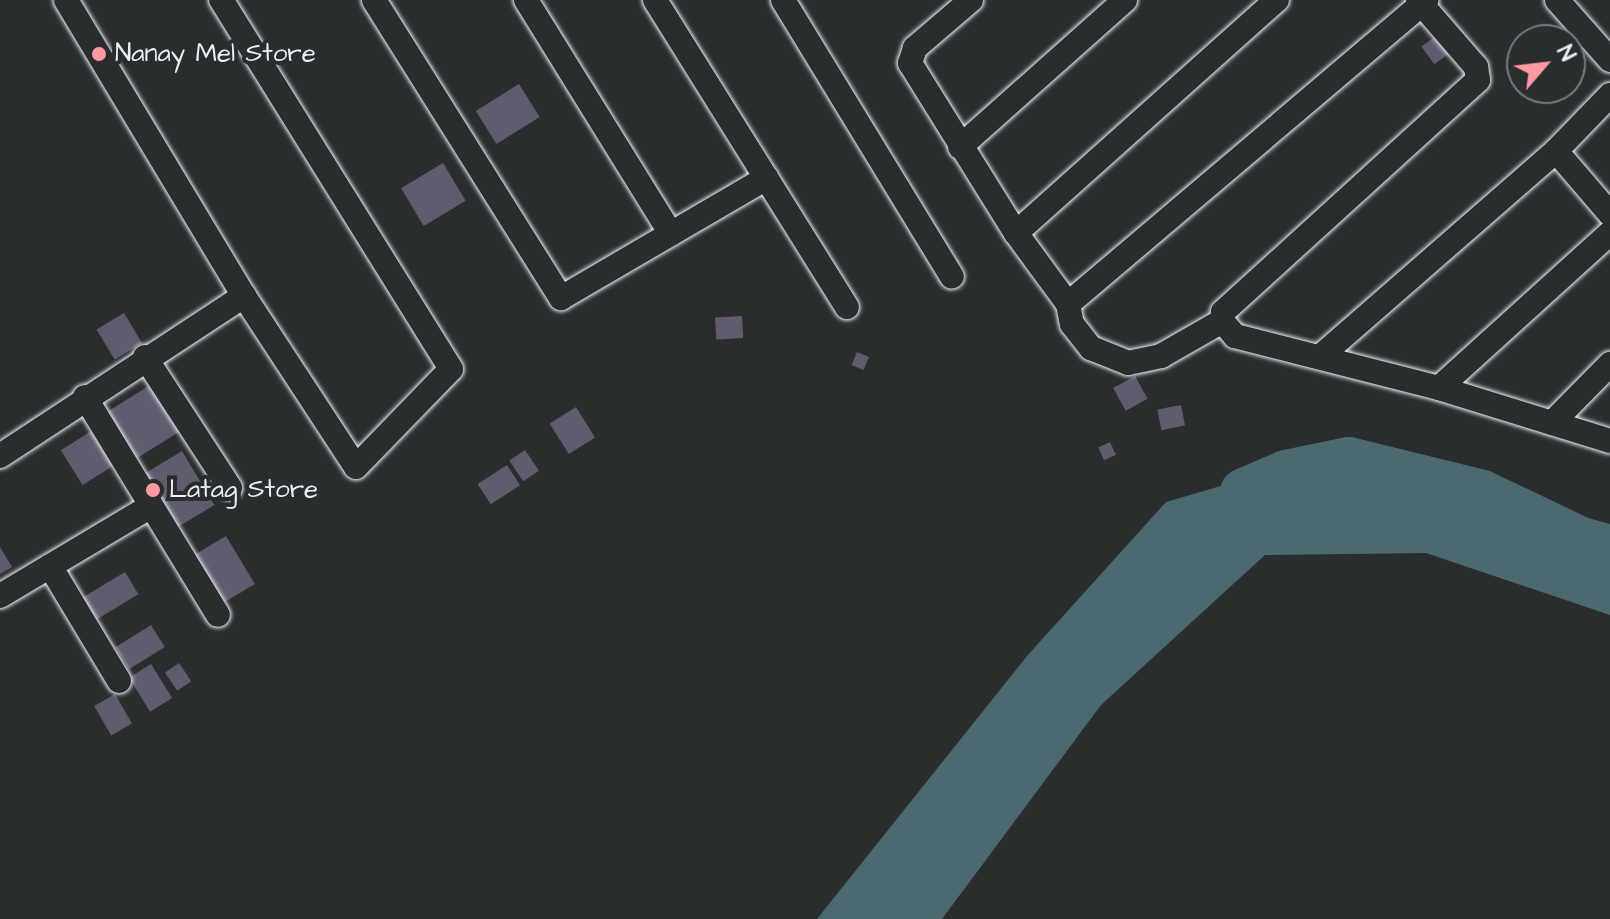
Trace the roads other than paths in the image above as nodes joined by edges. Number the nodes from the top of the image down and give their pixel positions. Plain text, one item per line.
1 (66, 0) edge
2 (221, 0) edge
3 (374, 0) edge
4 (526, 0) edge
5 (655, 0) edge
6 (783, 0) edge
7 (971, 0) edge
8 (1125, 0) edge
9 (1277, 0) edge
10 (1557, 0) edge
11 (1422, 2) edge
12 (1610, 60) edge
13 (1610, 95) edge
14 (960, 147) junction
15 (1556, 151) junction
16 (766, 178) junction
17 (1610, 214) edge
18 (1016, 233) junction
19 (1610, 233) edge
20 (671, 234) junction
21 (952, 277) dead end
22 (244, 296) junction
23 (1068, 304) junction
24 (847, 307) dead end
25 (1222, 321) junction
26 (1322, 355) junction
27 (145, 357) junction
28 (1610, 364) edge
29 (1439, 388) junction
30 (85, 397) junction
31 (1552, 423) junction
32 (1610, 441) edge
33 (0, 456) edge
34 (230, 488) dead end
35 (151, 506) junction
36 (50, 566) junction
37 (0, 596) edge
38 (218, 615) dead end
39 (119, 681) dead end

1 - 22 street
2 - 22 street
3 - 20 street
4 - 20 street
5 - 16 street
6 - 21 street
7 - 14 street
8 - 14 street
9 - 18 street
10 - 12 street
11 - 23 street
11 - 25 street
13 - 15 street
14 - 18 street
15 - 17 street
15 - 26 street
16 - 20 street
16 - 24 street
18 - 23 street
19 - 29 street
22 - 27 street
23 - 25 street
25 - 26 street
26 - 29 street
27 - 30 street
27 - 34 street
28 - 31 street
29 - 31 street
30 - 33 street
30 - 35 street
31 - 32 street
35 - 36 street
35 - 38 street
36 - 37 street
36 - 39 street

